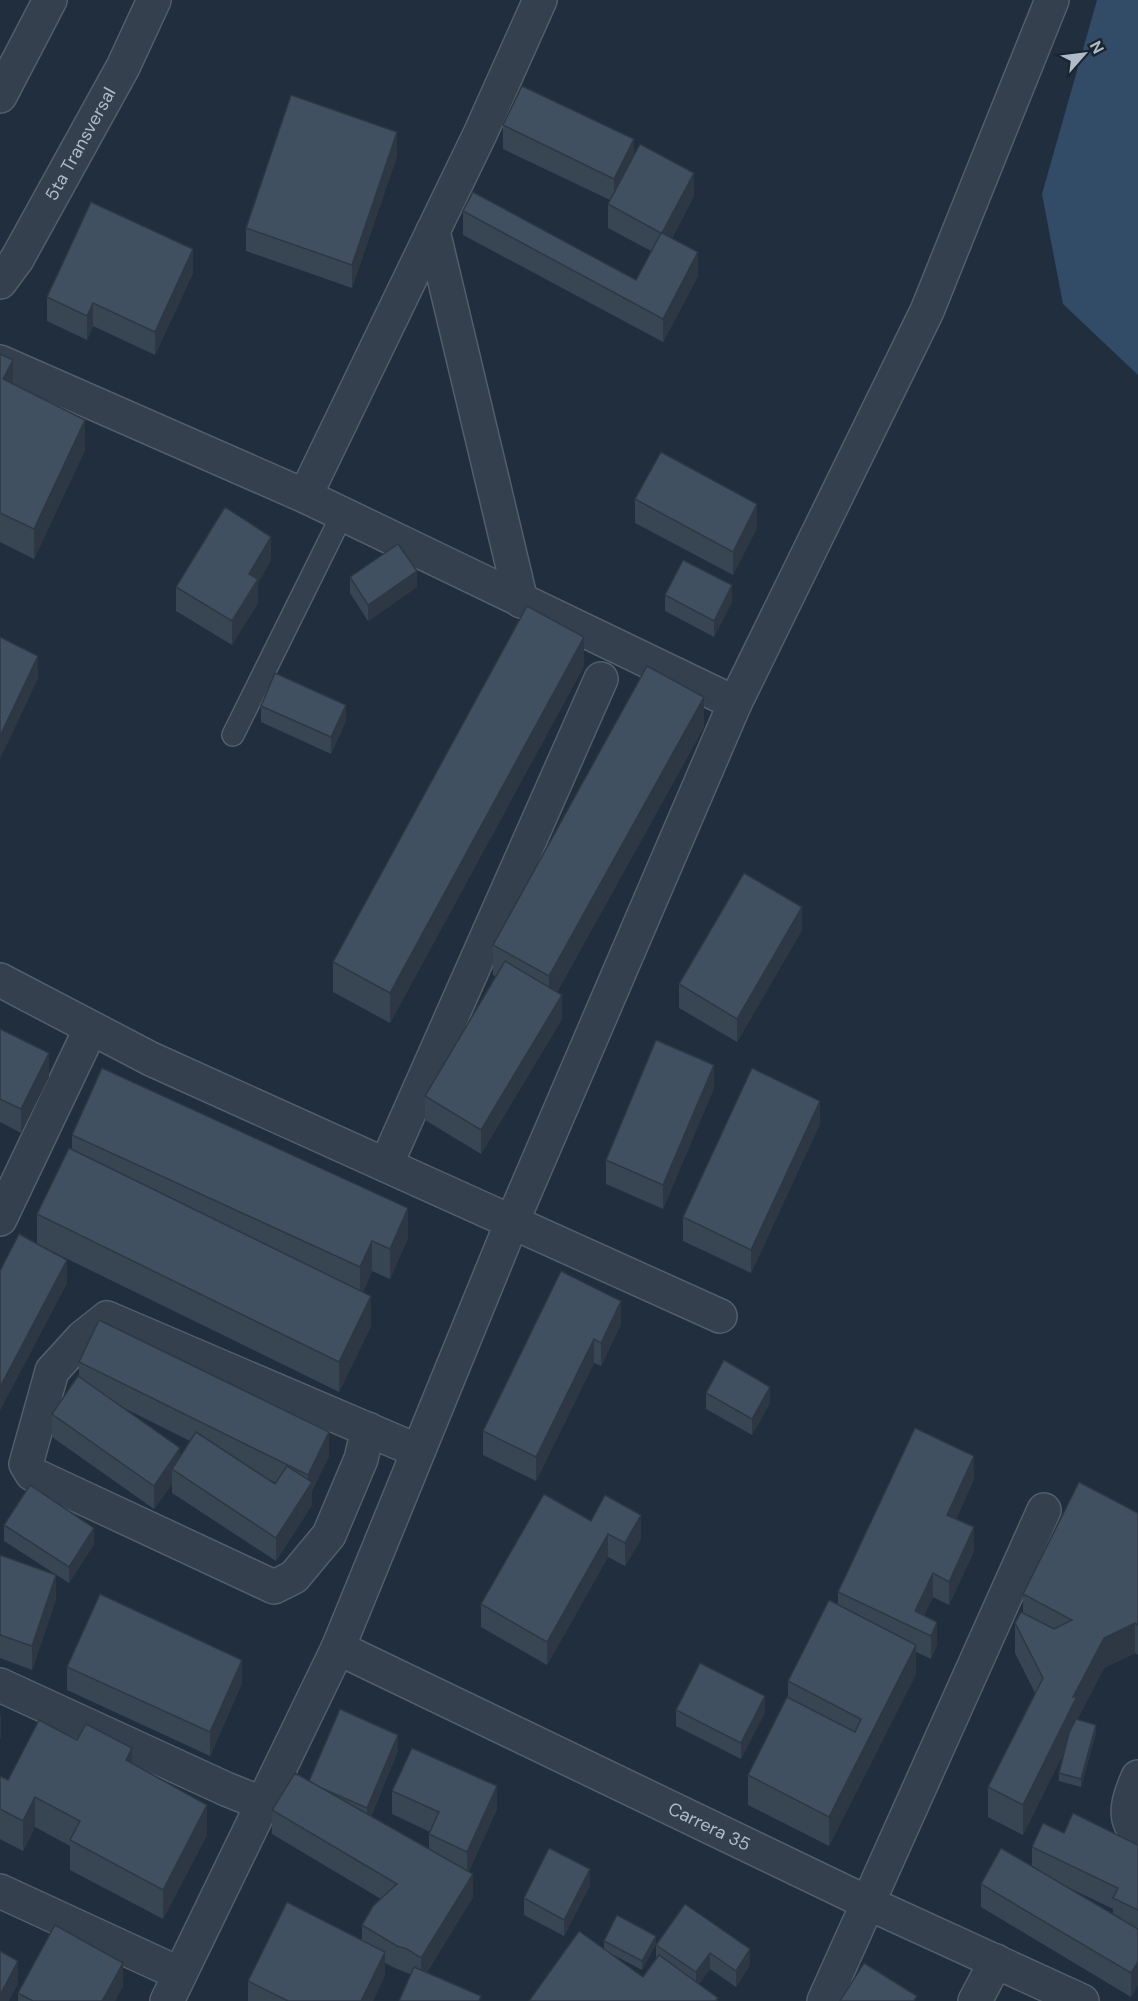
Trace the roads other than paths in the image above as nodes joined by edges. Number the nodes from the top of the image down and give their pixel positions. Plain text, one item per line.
1 (50, 0) edge
2 (154, 0) edge
3 (540, 0) edge
4 (1052, 0) edge
5 (0, 96) edge
6 (433, 231) junction
7 (0, 282) edge
8 (0, 362) edge
9 (305, 496) junction
10 (342, 515) junction
11 (521, 601) junction
12 (601, 679) dead end
13 (735, 704) junction
14 (233, 735) dead end
15 (0, 980) edge
16 (91, 1028) junction
17 (386, 1165) junction
18 (0, 1219) edge
19 (512, 1222) junction
20 (720, 1316) dead end
21 (368, 1429) junction
22 (418, 1451) junction
23 (1044, 1510) dead end
24 (338, 1648) junction
25 (0, 1685) edge
26 (1138, 1778) edge
27 (263, 1804) junction
28 (1138, 1832) edge
29 (0, 1891) edge
30 (868, 1903) junction
31 (996, 1961) junction
32 (174, 1988) edge
33 (824, 2001) edge
34 (975, 2001) edge
35 (1082, 2001) edge

1 - 5 street
2 - 7 street, 5ta Transversal
3 - 6 street
4 - 13 street
6 - 9 street
6 - 11 street
8 - 9 street
9 - 10 street
10 - 11 street
10 - 14 lane
11 - 13 street
12 - 17 street
13 - 19 street
15 - 16 street
16 - 17 street
16 - 18 street
17 - 19 street
19 - 20 street
19 - 22 street
21 - 21 street
21 - 22 street
22 - 24 street
23 - 30 street
24 - 27 street
24 - 30 street, Carrera 35
25 - 27 street
26 - 28 street
27 - 32 street
29 - 32 street
30 - 31 street, Carrera 35
30 - 33 street
31 - 34 street
31 - 35 street, Carrera 35

